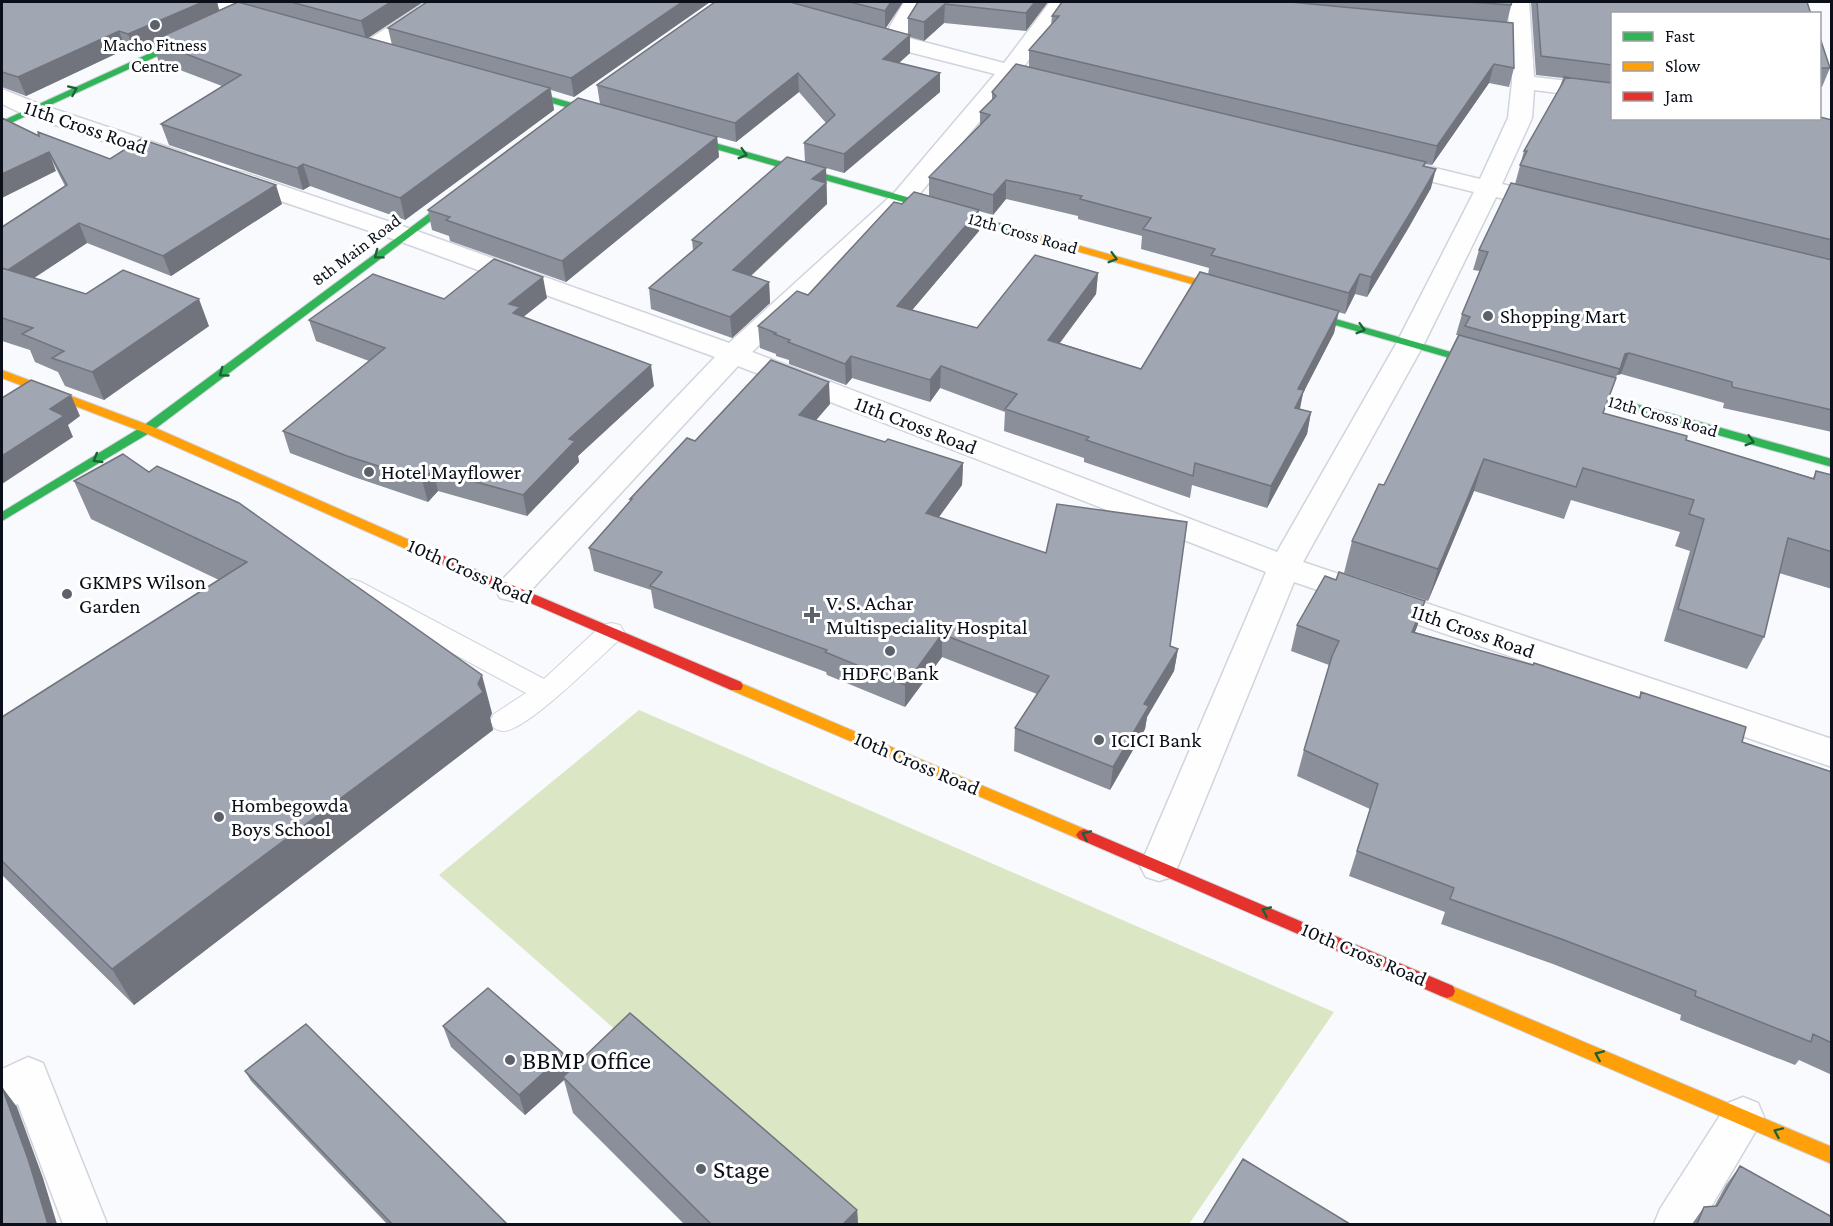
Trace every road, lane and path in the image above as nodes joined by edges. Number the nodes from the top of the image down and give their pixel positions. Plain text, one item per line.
1 (215, 2) edge
2 (439, 2) edge
3 (915, 2) edge
4 (1060, 2) edge
5 (1519, 2) edge
6 (248, 15) joint
7 (848, 28) edge
8 (1497, 31) edge
9 (1520, 33) junction
10 (892, 41) junction
11 (365, 48) joint
12 (393, 56) edge
13 (1009, 72) junction
14 (1522, 82) junction
15 (496, 85) edge
16 (1078, 89) edge
17 (1611, 93) edge
18 (595, 94) edge
19 (2, 96) edge
20 (577, 107) junction
21 (31, 109) junction
22 (622, 120) edge
23 (558, 121) edge
24 (2, 124) edge
25 (667, 132) edge
26 (1363, 158) edge
27 (472, 185) edge
28 (1488, 188) junction
29 (903, 198) junction
30 (1568, 208) edge
31 (405, 235) junction
32 (1249, 297) edge
33 (1283, 307) edge
34 (1410, 344) junction
35 (733, 354) junction
36 (1510, 372) edge
37 (2, 374) edge
38 (1554, 385) edge
39 (147, 429) junction
40 (1832, 463) edge
41 (2, 517) edge
42 (1284, 567) junction
43 (349, 586) edge
44 (512, 590) junction
45 (611, 632) junction
46 (547, 692) junction
47 (504, 721) dead end
48 (1832, 753) edge
49 (1160, 866) junction
50 (15, 1084) edge
51 (1743, 1117) junction
52 (1832, 1156) edge
53 (85, 1224) edge
54 (1676, 1224) edge

1 - 6 street
2 - 11 street
3 - 10 street
4 - 13 street
5 - 9 street
21 -> 6 main road
7 - 10 street
8 - 9 street
9 - 14 street
10 - 13 street
11 - 12 main road
13 - 16 street
13 - 29 street
14 - 17 street
14 - 28 street
15 - 20 main road
18 - 20 main road
19 - 21 street, 11th Cross Road
20 - 22 main road
20 - 23 main road
21 - 24 main road
21 - 31 street, 11th Cross Road
25 -> 29 main road, 12th Cross Road
26 - 28 street
27 - 31 main road, 8th Main Road
28 - 30 street
28 - 34 street
29 -> 32 main road, 12th Cross Road
29 - 35 street
31 - 35 street, 11th Cross Road
31 -> 39 main road, 8th Main Road
33 -> 34 main road
34 - 36 main road
34 - 42 street
35 - 42 street, 11th Cross Road
35 - 44 street
37 - 39 main road, 10th Cross Road
38 -> 40 main road, 12th Cross Road
39 -> 41 main road, 8th Main Road
39 - 44 main road, 10th Cross Road
42 - 48 street, 11th Cross Road
42 - 49 street
43 - 46 lane
44 - 45 main road, 10th Cross Road
45 - 46 lane
49 -> 45 main road, 10th Cross Road
46 - 47 lane
51 -> 49 main road, 10th Cross Road
50 - 53 street
52 -> 51 main road, 10th Cross Road
51 - 54 street

